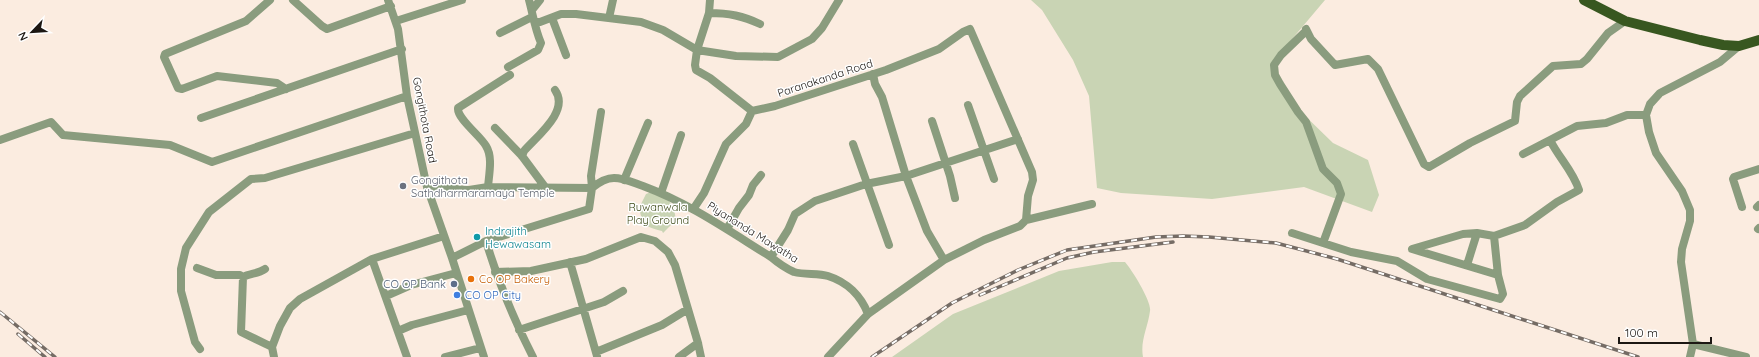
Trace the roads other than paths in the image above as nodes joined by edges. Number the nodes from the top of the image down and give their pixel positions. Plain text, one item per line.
1 (270, 0) edge
2 (293, 0) edge
3 (462, 0) edge
4 (529, 0) edge
5 (540, 0) edge
6 (613, 0) edge
7 (710, 0) edge
8 (839, 0) edge
9 (1584, 0) edge
10 (390, 3) edge
11 (709, 13) junction
12 (533, 16) junction
13 (552, 18) junction
14 (609, 18) junction
15 (396, 21) junction
16 (1625, 21) junction
17 (760, 24) dead end
18 (500, 33) dead end
19 (1759, 40) edge
20 (1739, 46) junction
21 (402, 49) junction
22 (697, 50) junction
23 (566, 55) dead end
24 (873, 74) junction
25 (286, 89) junction
26 (555, 90) dead end
27 (407, 96) junction
28 (968, 105) dead end
29 (752, 111) junction
30 (600, 112) dead end
31 (1646, 115) junction
32 (201, 118) dead end
33 (932, 121) dead end
34 (648, 123) dead end
35 (495, 128) dead end
36 (415, 132) junction
37 (681, 135) dead end
38 (1018, 139) junction
39 (0, 140) edge
40 (1550, 140) junction
41 (853, 144) dead end
42 (983, 150) junction
43 (1523, 154) dead end
44 (522, 156) junction
45 (944, 163) junction
46 (1759, 169) edge
47 (761, 175) dead end
48 (906, 176) junction
49 (994, 179) dead end
50 (624, 180) junction
51 (866, 184) junction
52 (427, 187) junction
53 (488, 187) junction
54 (545, 187) junction
55 (592, 188) junction
56 (661, 193) junction
57 (955, 198) dead end
58 (1092, 204) dead end
59 (1742, 207) dead end
60 (694, 208) junction
61 (1026, 220) junction
62 (727, 229) junction
63 (1292, 233) dead end
64 (1477, 233) junction
65 (444, 236) junction
66 (1494, 236) junction
67 (486, 241) junction
68 (1323, 243) junction
69 (889, 245) dead end
70 (771, 257) junction
71 (452, 258) junction
72 (372, 259) junction
73 (944, 260) junction
74 (570, 262) junction
75 (1467, 265) junction
76 (197, 268) dead end
77 (265, 269) dead end
78 (495, 272) junction
79 (456, 274) junction
80 (1498, 275) junction
81 (243, 277) junction
82 (623, 291) dead end
83 (386, 296) junction
84 (583, 309) junction
85 (688, 309) junction
86 (468, 310) junction
87 (868, 314) junction
88 (519, 330) junction
89 (398, 331) junction
90 (698, 343) junction
91 (1693, 344) junction
92 (272, 347) junction
93 (480, 348) junction
94 (200, 349) dead end
95 (597, 354) edge
96 (274, 357) edge
97 (407, 357) edge
98 (444, 357) edge
99 (484, 357) edge
100 (533, 357) edge
101 (679, 357) edge
102 (701, 357) edge
103 (828, 357) edge
104 (1690, 357) edge
105 (1746, 357) edge

1 - 25 street
2 - 10 street
3 - 15 street
4 - 12 street
5 - 12 street
6 - 14 street
7 - 11 street
8 - 22 street
9 - 16 main road
10 - 15 street, Gongithota Road
11 - 17 street
11 - 22 street
12 - 13 street
12 - 18 street
12 - 53 street
13 - 14 street
13 - 23 street
14 - 22 street
15 - 21 street, Gongithota Road
16 - 20 main road
16 - 68 street
19 - 20 main road
20 - 31 street
21 - 25 street
21 - 27 street, Gongithota Road
22 - 29 street
24 - 29 street, Paranakanda Road
24 - 38 street, Paranakanda Road
24 - 48 street
25 - 32 street
26 - 44 street
27 - 36 street, Gongithota Road
27 - 39 street
28 - 42 street
29 - 60 street
30 - 55 street
31 - 40 street
31 - 91 street
33 - 45 street
34 - 50 street
35 - 44 street
36 - 52 street, Gongithota Road
36 - 94 street
37 - 56 street
38 - 42 street
38 - 61 street
40 - 43 street
40 - 66 street
41 - 51 street
42 - 45 street
42 - 49 street
44 - 54 street
45 - 48 street
45 - 57 street
46 - 59 street
47 - 62 street
48 - 51 street
48 - 73 street
50 - 55 street, Piyananda Mawatha
50 - 56 street, Piyananda Mawatha
51 - 69 street
51 - 70 street
52 - 53 street, Piyananda Mawatha
52 - 65 street, Gongithota Road
53 - 54 street, Piyananda Mawatha
54 - 55 street, Piyananda Mawatha
55 - 67 street
56 - 60 street, Piyananda Mawatha
58 - 61 street
60 - 62 street, Piyananda Mawatha
61 - 73 street
62 - 70 street, Piyananda Mawatha
63 - 68 street
64 - 66 street
64 - 75 street
64 - 75 street
65 - 71 street, Gongithota Road
65 - 72 street
66 - 80 street
67 - 71 street
67 - 78 street
68 - 80 street
70 - 87 street, Piyananda Mawatha
71 - 79 street, Gongithota Road
72 - 83 street
72 - 92 street
73 - 87 street
74 - 78 street
74 - 84 street
74 - 85 street
75 - 80 street
76 - 81 street
77 - 81 street
78 - 88 street
79 - 83 street
79 - 86 street, Gongithota Road
81 - 92 street
82 - 84 street
83 - 89 street
84 - 88 street
84 - 95 street
85 - 90 street
85 - 95 street
86 - 89 street
86 - 93 street, Gongithota Road
87 - 103 street
88 - 100 street
89 - 97 street
90 - 101 street
90 - 102 street
91 - 104 street
91 - 105 street
92 - 96 street
93 - 98 street
93 - 99 street, Gongithota Road

